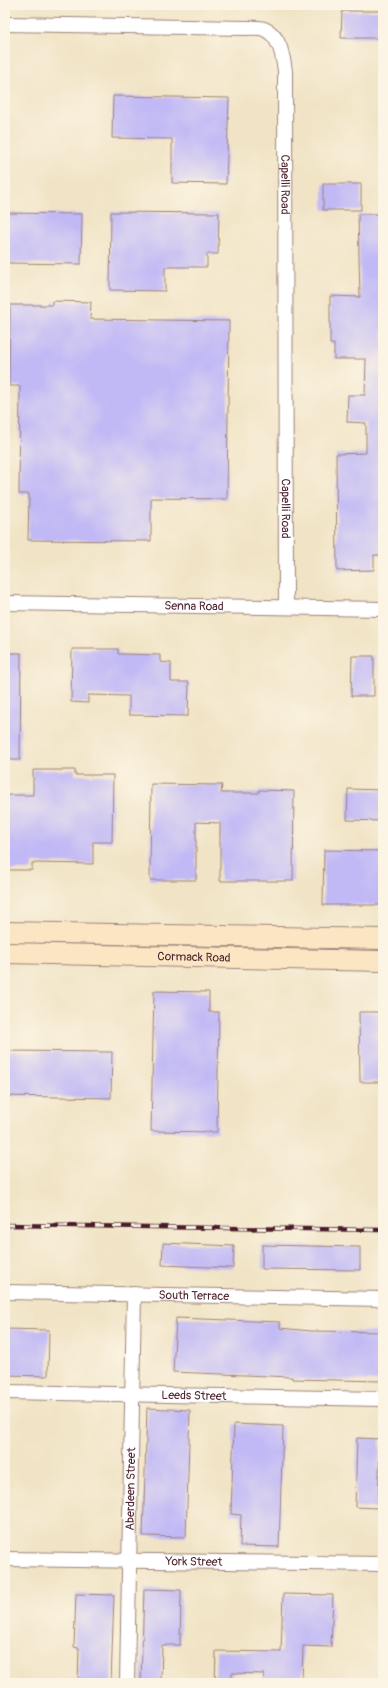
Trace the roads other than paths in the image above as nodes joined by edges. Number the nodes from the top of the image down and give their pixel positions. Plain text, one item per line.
1 (5, 24) edge
2 (5, 603) edge
3 (286, 606) junction
4 (383, 609) edge
5 (5, 932) edge
6 (319, 938) junction
7 (383, 939) edge
8 (5, 953) edge
9 (320, 960) junction
10 (383, 961) edge
11 (5, 1292) edge
12 (134, 1294) junction
13 (383, 1299) edge
14 (5, 1392) edge
15 (132, 1393) junction
16 (383, 1399) edge
17 (5, 1560) edge
18 (129, 1560) junction
19 (383, 1564) edge
20 (127, 1683) edge

1 - 3 street, Capelli Road
2 - 3 street, Senna Road
3 - 4 street, Senna Road
5 - 6 street, Cormack Road
6 - 7 street, Cormack Road
6 - 9 street
8 - 9 street, Cormack Road
9 - 10 street, Cormack Road
11 - 12 street, South Terrace
12 - 13 street, South Terrace
12 - 15 street, Aberdeen Street
14 - 15 street, Leeds Street
15 - 16 street, Leeds Street
15 - 18 street, Aberdeen Street
17 - 18 street, York Street
18 - 19 street, York Street
18 - 20 street, Aberdeen Street

